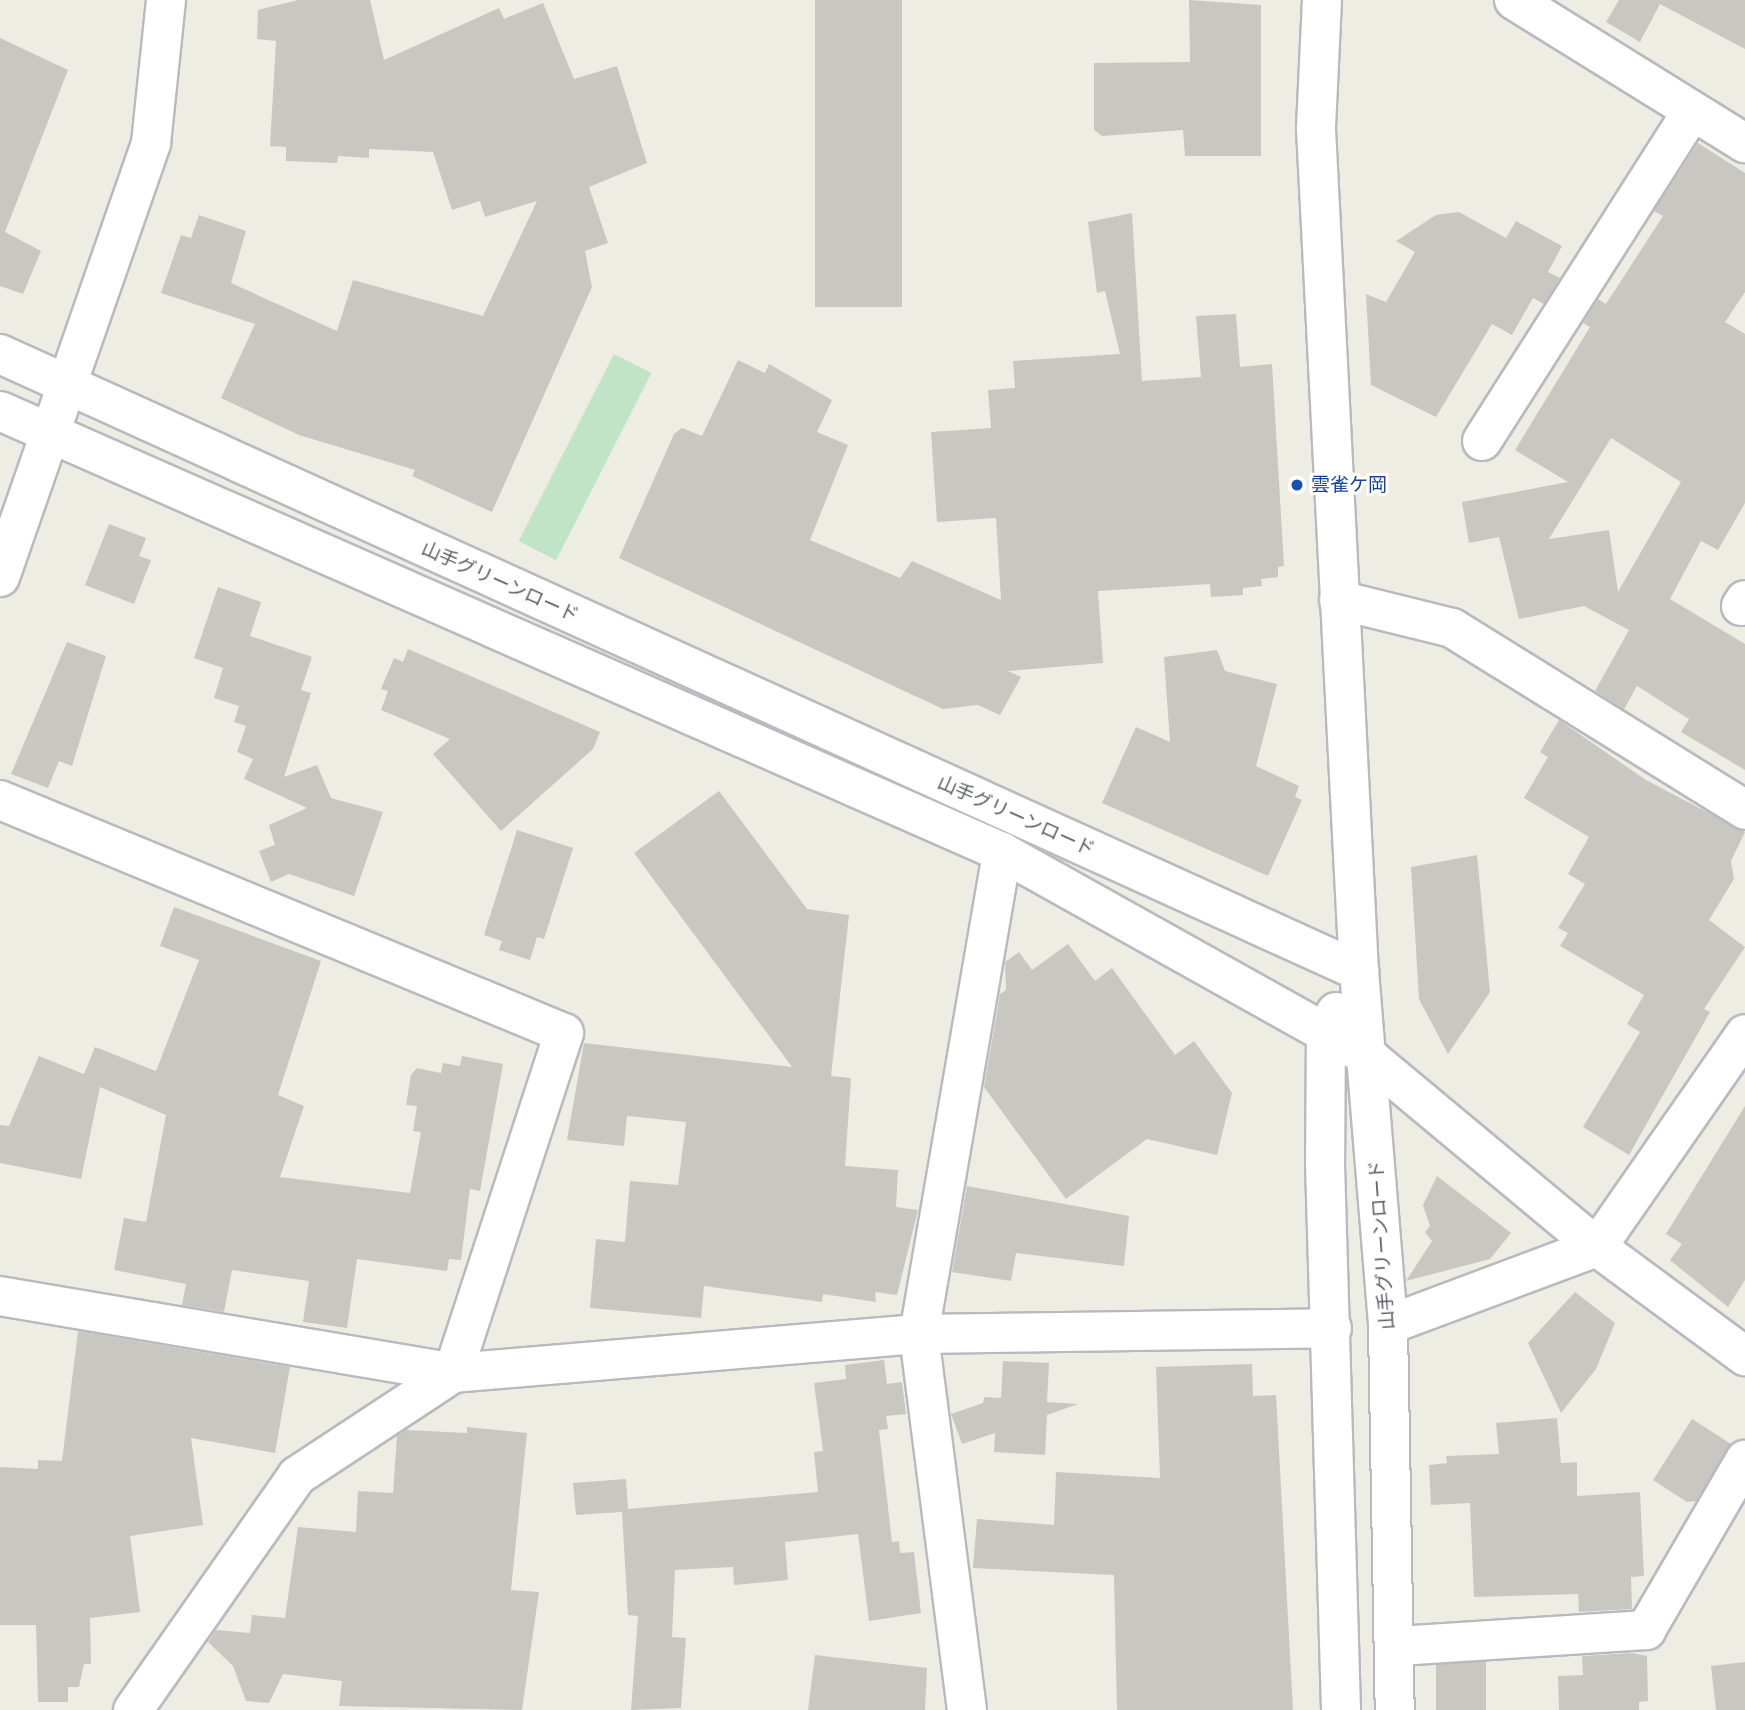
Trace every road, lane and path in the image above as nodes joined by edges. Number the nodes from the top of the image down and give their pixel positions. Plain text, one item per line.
1 (166, 0) edge
2 (1322, 0) edge
3 (1514, 0) edge
4 (1692, 111) junction
5 (1745, 143) edge
6 (0, 354) edge
7 (63, 383) junction
8 (0, 411) edge
9 (47, 432) junction
10 (1482, 441) dead end
11 (0, 576) edge
12 (1339, 600) junction
13 (0, 800) edge
14 (1745, 810) edge
15 (1002, 852) junction
16 (1359, 971) junction
17 (1326, 1030) junction
18 (1745, 1034) edge
19 (1370, 1058) junction
20 (1597, 1247) junction
21 (0, 1296) edge
22 (1388, 1325) junction
23 (1332, 1328) junction
24 (919, 1334) junction
25 (1743, 1352) edge
26 (453, 1373) junction
27 (1745, 1460) edge
28 (1398, 1646) junction
29 (133, 1710) edge
30 (967, 1710) edge
31 (1341, 1710) edge
32 (1395, 1710) edge

1 - 7 street
2 - 12 street
3 - 4 street
4 - 5 street
4 - 10 street
6 - 7 street, 山手グリーンロード
7 - 9 street
7 - 16 street, 山手グリーンロード
8 - 9 street, 山手グリーンロード
9 - 11 street
9 - 15 street, 山手グリーンロード
12 - 14 street
12 - 16 street
13 - 26 street
15 - 17 street, 山手グリーンロード
15 - 24 street
16 - 17 street
16 - 19 street, 山手グリーンロード
17 - 19 street, 山手グリーンロード
17 - 23 street
18 - 20 street
19 - 20 street, 山手グリーンロード
19 - 22 street, 山手グリーンロード
20 - 22 street
20 - 25 street, 山手グリーンロード
21 - 26 street
22 - 28 street, 山手グリーンロード
23 - 24 street
23 - 31 street
24 - 26 street
24 - 30 street
26 - 29 street
27 - 28 street
28 - 32 street, 山手グリーンロード

